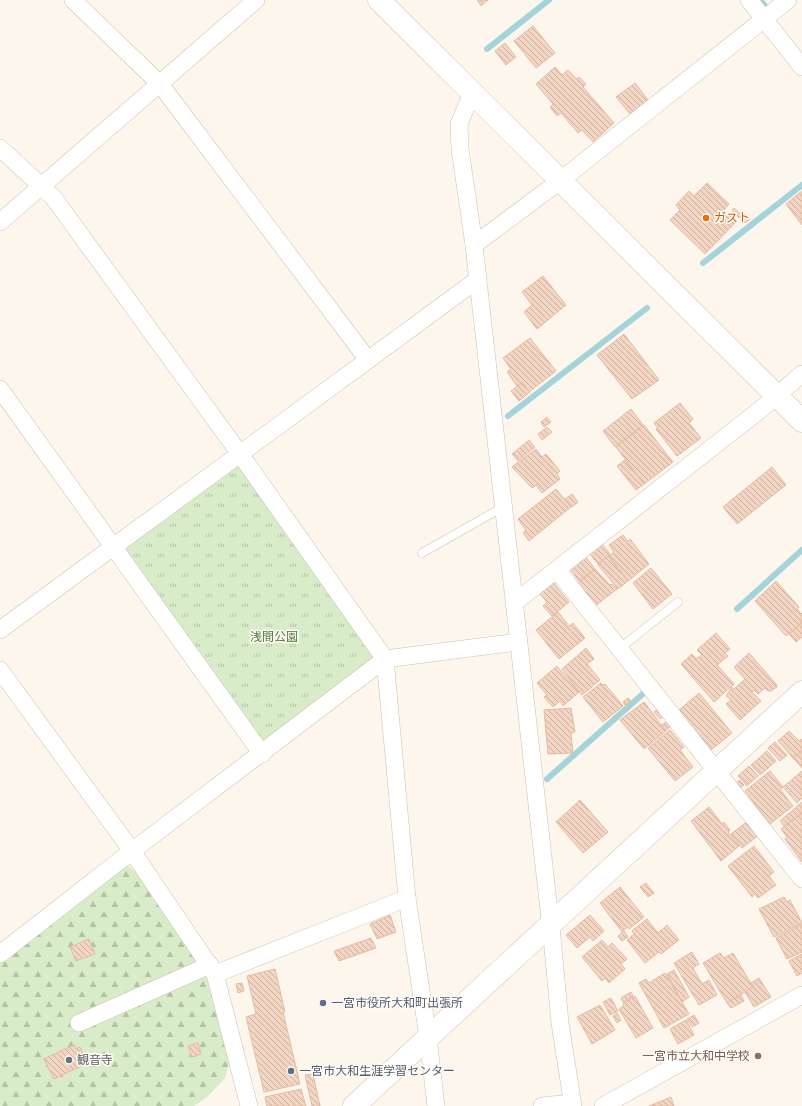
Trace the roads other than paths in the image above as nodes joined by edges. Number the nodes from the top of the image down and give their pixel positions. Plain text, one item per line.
1 (73, 0) edge
2 (256, 0) edge
3 (379, 0) edge
4 (749, 0) edge
5 (788, 0) edge
6 (764, 19) junction
7 (802, 67) edge
8 (160, 84) junction
9 (472, 93) junction
10 (0, 148) edge
11 (561, 180) junction
12 (42, 187) junction
13 (0, 222) edge
14 (474, 245) junction
15 (478, 280) junction
16 (368, 360) junction
17 (802, 374) edge
18 (0, 389) edge
19 (776, 396) junction
20 (802, 421) edge
21 (240, 454) junction
22 (503, 507) junction
23 (114, 546) junction
24 (422, 553) dead end
25 (557, 570) junction
26 (678, 602) dead end
27 (514, 603) junction
28 (0, 630) edge
29 (518, 642) junction
30 (619, 649) junction
31 (385, 659) junction
32 (0, 670) edge
33 (802, 692) edge
34 (262, 754) junction
35 (717, 772) junction
36 (132, 851) junction
37 (802, 879) edge
38 (407, 898) junction
39 (550, 924) junction
40 (0, 954) edge
41 (213, 969) junction
42 (802, 995) edge
43 (79, 1022) dead end
44 (428, 1037) junction
45 (572, 1104) edge
46 (249, 1106) edge
47 (354, 1106) edge
48 (436, 1106) edge
49 (542, 1106) edge
50 (603, 1106) edge

1 - 8 street
2 - 8 street
3 - 9 street
4 - 6 street
5 - 6 street
6 - 7 street
6 - 11 street
8 - 12 street
8 - 16 street
9 - 11 street
9 - 14 street
10 - 12 street
11 - 14 street
11 - 19 street
12 - 13 street
12 - 21 street
14 - 15 street
15 - 16 street
15 - 22 street
16 - 21 street
17 - 19 street
18 - 23 street
19 - 20 street
19 - 25 street
21 - 23 street
21 - 31 street
22 - 24 lane
22 - 27 street
23 - 28 street
23 - 34 street
25 - 27 street
25 - 30 street
26 - 30 lane
27 - 29 street
29 - 31 street
29 - 39 street
30 - 35 street
31 - 34 street
31 - 38 street
32 - 36 street
33 - 35 street
34 - 36 street
35 - 37 street
35 - 39 street
36 - 40 street
36 - 41 street
38 - 41 street
38 - 44 street
39 - 44 street
39 - 45 street
41 - 43 street
41 - 46 street
42 - 50 street
44 - 47 street
44 - 48 street
45 - 49 street

